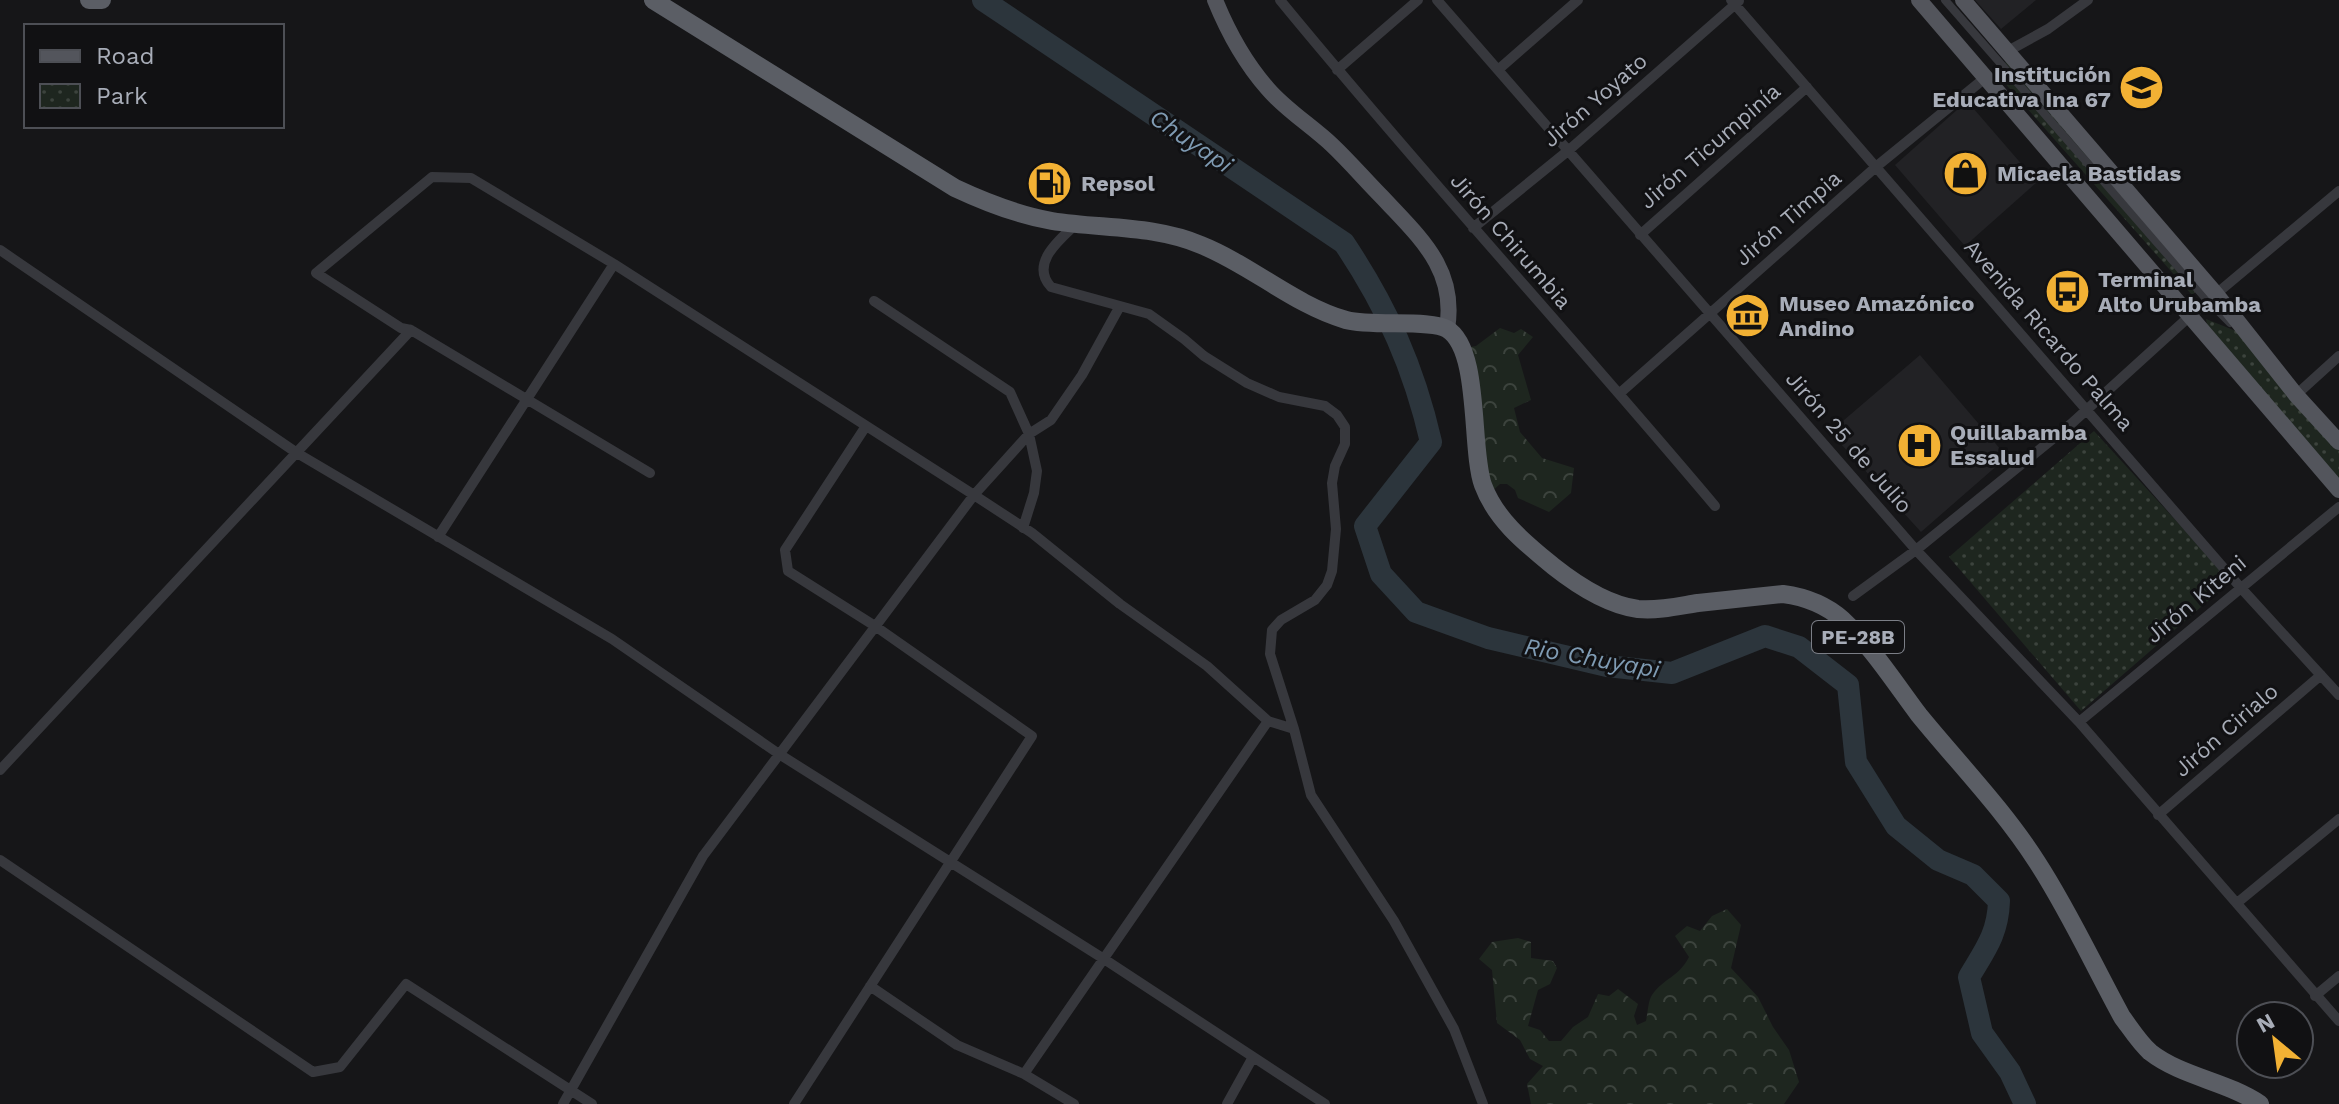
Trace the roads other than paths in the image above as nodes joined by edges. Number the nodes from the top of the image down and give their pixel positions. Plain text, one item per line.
1 (89, 0) edge
2 (102, 0) edge
3 (653, 0) edge
4 (1215, 0) edge
5 (1280, 0) edge
6 (1418, 0) edge
7 (1437, 0) edge
8 (1578, 0) edge
9 (1919, 0) edge
10 (1945, 0) edge
11 (1963, 0) edge
12 (2088, 0) edge
13 (1736, 1) edge
14 (2008, 51) junction
15 (1499, 69) junction
16 (1337, 70) junction
17 (1985, 78) junction
18 (1807, 87) junction
19 (1569, 150) junction
20 (1877, 166) junction
21 (2339, 191) edge
22 (1076, 224) junction
23 (1473, 228) junction
24 (1640, 235) junction
25 (0, 250) edge
26 (614, 264) junction
27 (2212, 297) junction
28 (874, 301) dead end
29 (1120, 306) junction
30 (1710, 313) junction
31 (2191, 315) junction
32 (1447, 329) junction
33 (411, 330) junction
34 (2339, 356) edge
35 (1620, 393) junction
36 (2296, 395) junction
37 (526, 401) junction
38 (2087, 410) junction
39 (866, 426) junction
40 (1029, 434) junction
41 (2339, 445) edge
42 (297, 453) junction
43 (650, 473) dead end
44 (2339, 490) edge
45 (974, 495) junction
46 (1715, 506) dead end
47 (2339, 507) edge
48 (1023, 528) junction
49 (438, 537) junction
50 (1916, 550) junction
51 (2241, 588) junction
52 (1853, 596) dead end
53 (875, 626) junction
54 (2321, 675) junction
55 (2339, 695) edge
56 (1268, 721) junction
57 (2079, 722) junction
58 (1294, 729) junction
59 (779, 754) junction
60 (0, 770) edge
61 (2158, 815) junction
62 (2339, 819) edge
63 (0, 860) edge
64 (950, 862) junction
65 (2237, 903) junction
66 (1104, 959) junction
67 (2339, 976) edge
68 (870, 986) junction
69 (2315, 996) junction
70 (2339, 1021) edge
71 (1253, 1057) junction
72 (1024, 1074) junction
73 (571, 1091) junction
74 (563, 1104) edge
75 (592, 1104) edge
76 (794, 1104) edge
77 (1074, 1104) edge
78 (1227, 1104) edge
79 (1325, 1104) edge
80 (1483, 1104) edge
81 (2260, 1104) edge

1 - 2 highway
3 - 22 highway
4 - 32 main road
5 - 16 street, Jirón Chirumbia
6 - 16 street
7 - 15 street, Jirón 25 de Julio
8 - 15 street
9 - 17 main road
10 - 27 street
11 - 14 main road
12 - 14 street
13 - 18 street, Avenida Ricardo Palma
13 - 19 street, Jirón Yoyato
14 - 27 main road
15 - 19 street, Jirón 25 de Julio
16 - 23 street, Jirón Chirumbia
17 - 20 street, Jirón Timpia
17 - 31 main road
18 - 20 street, Avenida Ricardo Palma
18 - 24 street, Jirón Ticumpinía
19 - 23 street, Jirón Yoyato
19 - 24 street, Jirón 25 de Julio
20 - 30 street, Jirón Timpia
20 - 38 street, Avenida Ricardo Palma
21 - 27 street
22 - 29 street
22 - 32 highway
23 - 35 street, Jirón Chirumbia
24 - 30 street, Jirón 25 de Julio
25 - 42 street
26 - 33 street
26 - 37 street
26 - 39 street
27 - 31 street
27 - 36 main road
28 - 40 street
29 - 40 street
29 - 58 street
30 - 35 street, Jirón Timpia
30 - 50 street, Jirón 25 de Julio
31 - 38 street
31 - 44 main road
32 - 81 highway, PE-28B
33 - 37 street
33 - 42 street
34 - 36 street
35 - 46 street, Jirón Chirumbia
36 - 41 main road
37 - 43 street
37 - 49 street
38 - 50 street
38 - 51 street, Avenida Ricardo Palma
39 - 45 street
39 - 53 street
40 - 45 street
40 - 48 street
42 - 49 street
42 - 60 street
45 - 48 street
45 - 53 street
47 - 51 street, Jirón Kiteni
48 - 56 street
49 - 59 street
50 - 52 street
50 - 57 street, Jirón 25 de Julio
51 - 54 street, Avenida Ricardo Palma
51 - 57 street, Jirón Kiteni
53 - 59 street
53 - 64 street
54 - 55 street, Avenida Ricardo Palma
54 - 61 street, Jirón Cirialo
56 - 58 street
56 - 66 street
57 - 61 street, Jirón 25 de Julio
58 - 80 street
59 - 64 street
59 - 73 street
61 - 65 street, Jirón 25 de Julio
62 - 65 street
63 - 73 street
64 - 66 street
64 - 68 street
65 - 69 street, Jirón 25 de Julio
66 - 71 street
66 - 72 street
67 - 69 street
68 - 72 street
68 - 76 street
69 - 70 street, Jirón 25 de Julio
71 - 78 street
71 - 79 street
72 - 77 street
73 - 74 street
73 - 75 street

